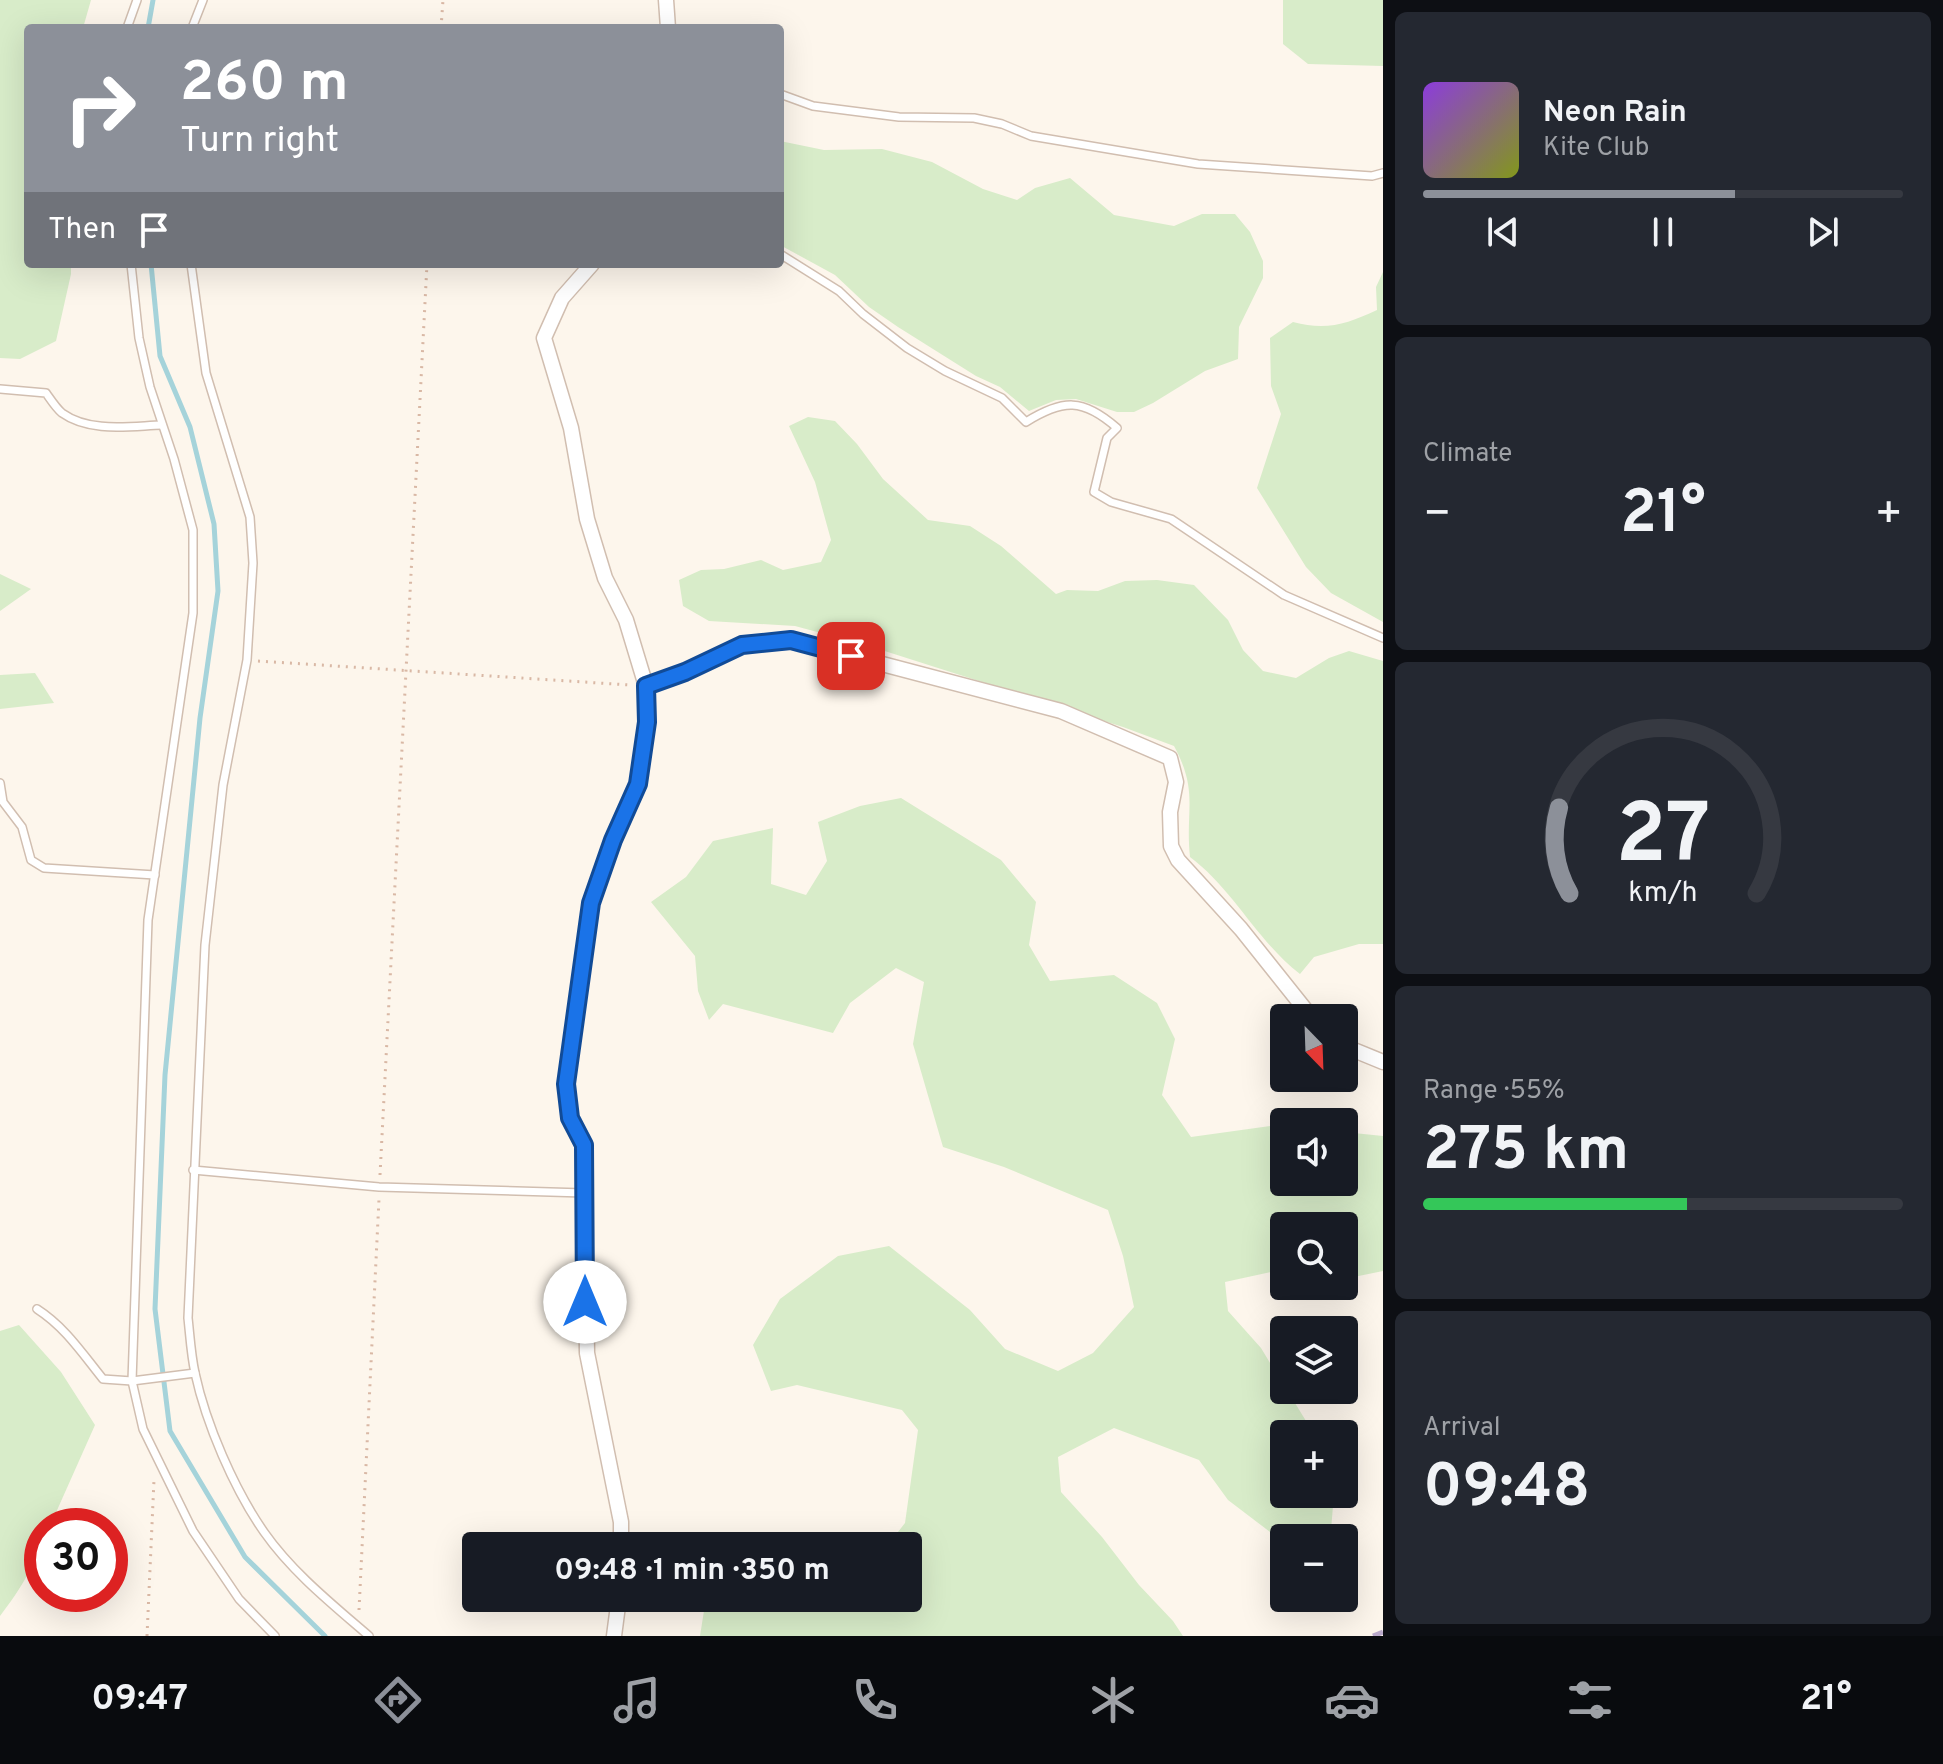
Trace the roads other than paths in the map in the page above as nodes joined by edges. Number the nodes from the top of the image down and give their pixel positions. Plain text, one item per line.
1 (137, 0) edge
2 (203, 0) edge
3 (666, 0) edge
4 (128, 24) edge
5 (194, 24) edge
6 (668, 24) edge
7 (784, 95) edge
8 (1383, 173) edge
9 (784, 257) edge
10 (131, 268) edge
11 (192, 268) edge
12 (588, 268) edge
13 (0, 389) edge
14 (162, 425) junction
15 (1383, 638) edge
16 (646, 686) junction
17 (0, 783) edge
18 (155, 875) junction
19 (1301, 1004) edge
20 (1358, 1052) edge
21 (1383, 1062) edge
22 (193, 1170) junction
23 (584, 1193) junction
24 (37, 1309) dead end
25 (195, 1373) junction
26 (132, 1381) junction
27 (621, 1532) edge
28 (617, 1612) edge
29 (275, 1636) edge
30 (369, 1636) edge
31 (614, 1636) edge

1 - 4 lane
2 - 5 lane
3 - 6 street
7 - 8 lane
9 - 15 lane
10 - 14 lane
11 - 22 lane
12 - 16 street
13 - 14 lane
14 - 18 lane
16 - 19 street
16 - 23 street
17 - 18 lane
18 - 26 lane
20 - 21 street
22 - 23 lane
22 - 25 lane
23 - 27 street
24 - 26 lane
25 - 26 lane
25 - 30 lane
26 - 29 lane
28 - 31 street

